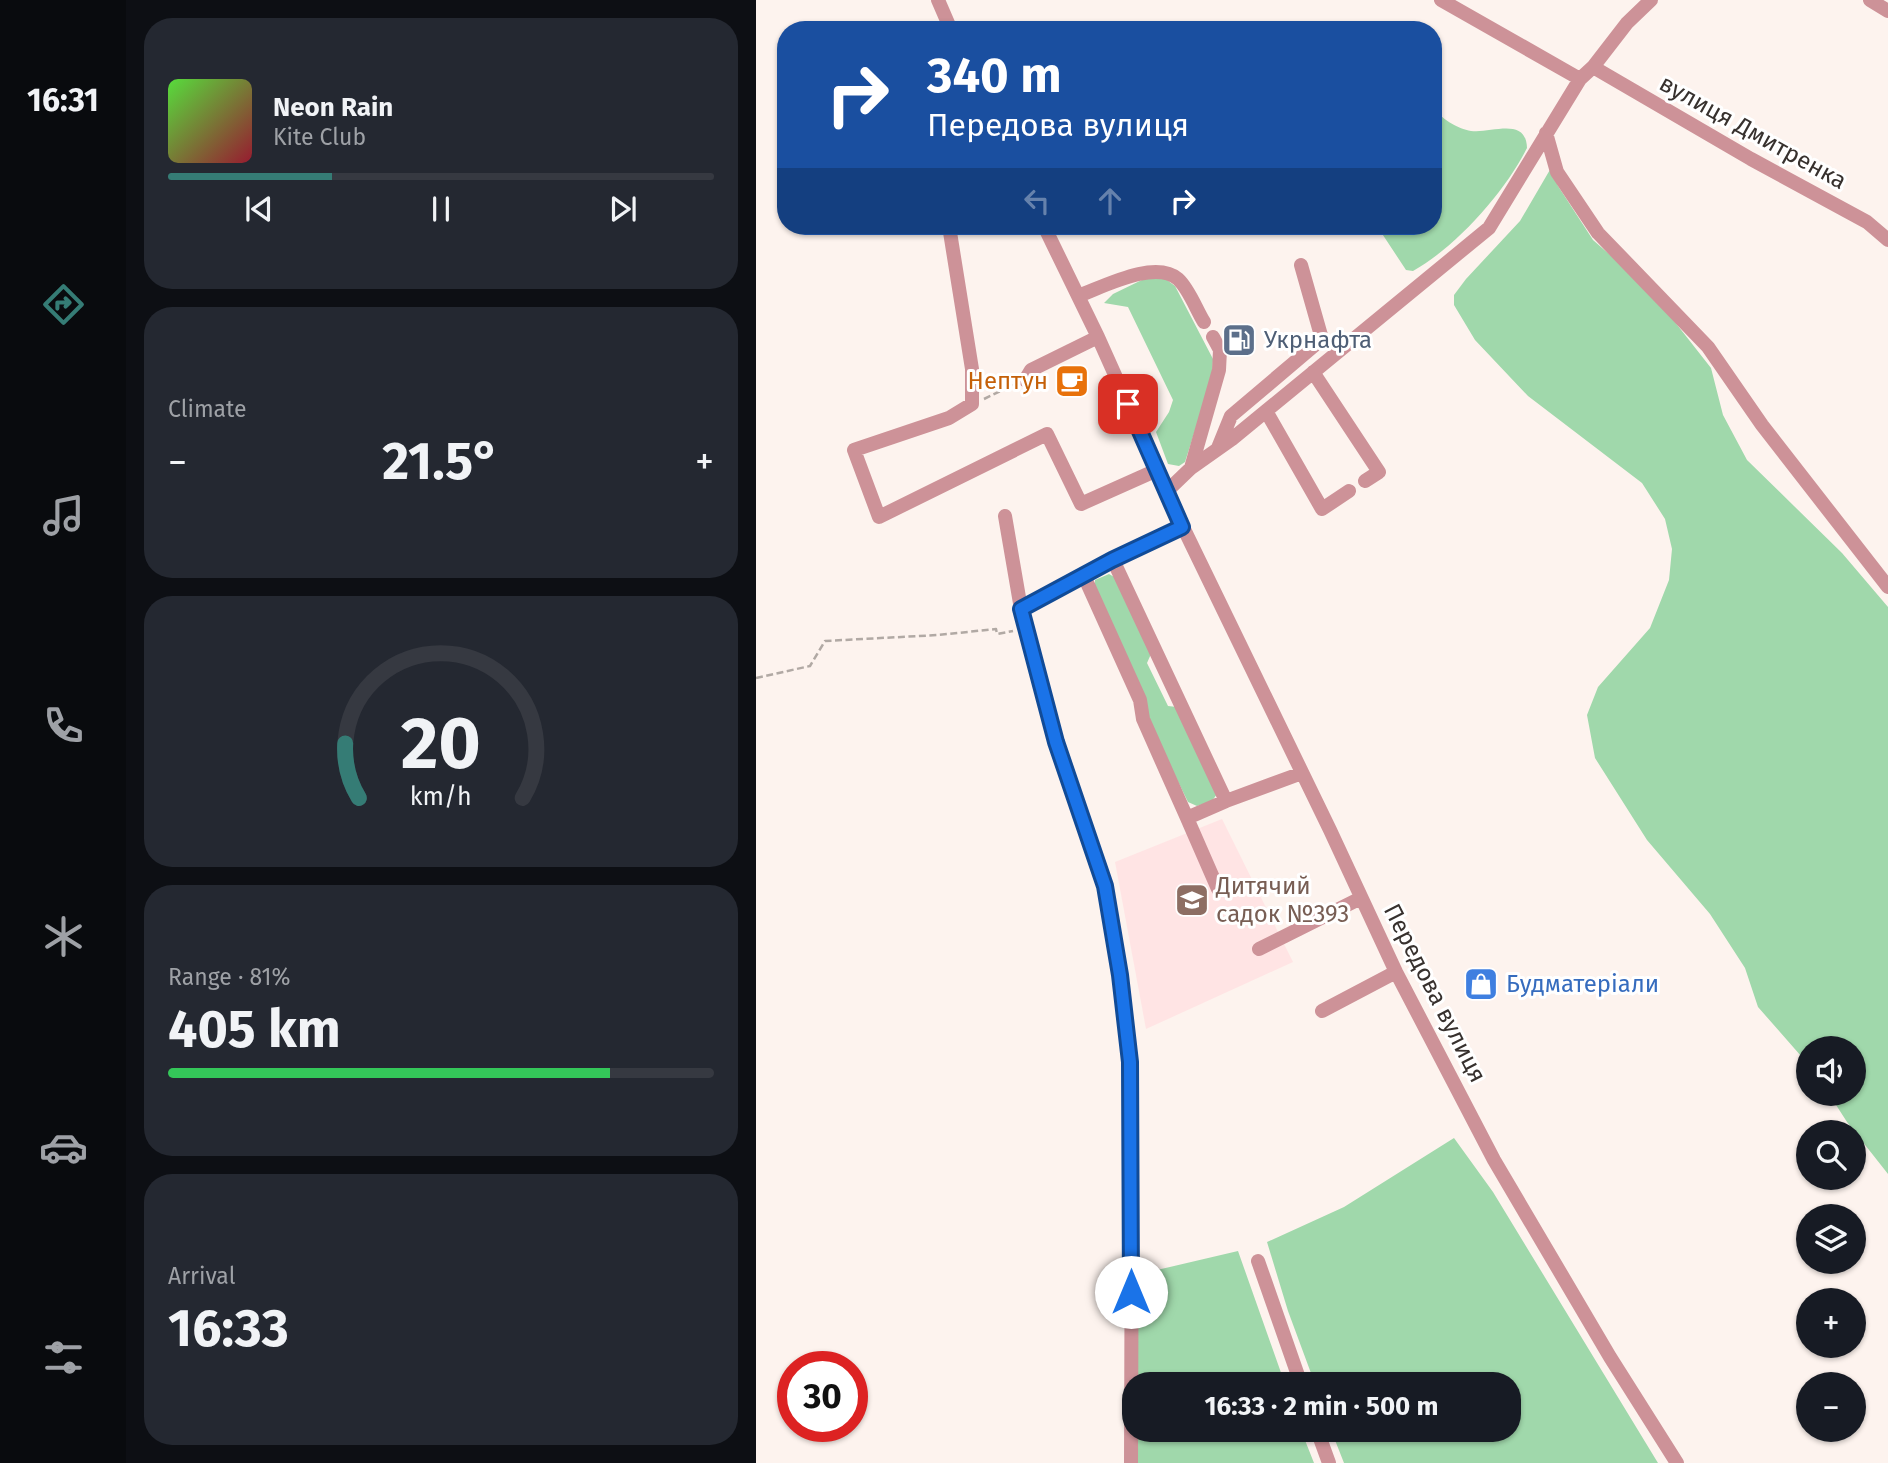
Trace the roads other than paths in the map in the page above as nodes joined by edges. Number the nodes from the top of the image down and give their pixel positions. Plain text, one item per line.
1 (938, 0) edge
2 (1441, 0) edge
3 (1651, 0) edge
4 (1870, 0) edge
5 (1888, 11) edge
6 (947, 21) edge
7 (1593, 67) junction
8 (1580, 79) junction
9 (1546, 133) junction
10 (950, 235) edge
11 (1048, 235) edge
12 (1888, 240) edge
13 (1301, 265) dead end
14 (1079, 296) junction
15 (1204, 322) dead end
16 (1098, 337) junction
17 (1213, 337) dead end
18 (1313, 372) junction
19 (1024, 380) road end
20 (1266, 411) junction
21 (1217, 449) junction
22 (1191, 468) junction
23 (1157, 470) junction
24 (1366, 481) dead end
25 (1349, 491) dead end
26 (1166, 492) junction
27 (1005, 516) dead end
28 (1182, 527) junction
29 (1112, 560) junction
30 (1084, 576) junction
31 (1888, 587) edge
32 (1021, 609) junction
33 (1302, 773) junction
34 (1226, 801) junction
35 (1187, 818) junction
36 (1218, 889) dead end
37 (1362, 898) junction
38 (1259, 949) dead end
39 (1396, 972) junction
40 (1322, 1011) dead end
41 (1258, 1261) dead end
42 (1297, 1372) edge
43 (1321, 1442) edge
44 (1131, 1463) edge
45 (1329, 1463) edge
46 (1677, 1463) edge

1 - 6 street
2 - 8 street
3 - 7 street
4 - 5 street
7 - 8 street
7 - 12 street, вулиця Дмитренка
8 - 9 street
9 - 18 street
9 - 31 street
10 - 23 street
11 - 14 street, Передова вулиця
13 - 21 street
14 - 15 street
14 - 16 street, Передова вулиця
16 - 19 street
16 - 23 street, Передова вулиця
17 - 22 street
18 - 20 street
18 - 24 street
20 - 21 street
20 - 25 street
21 - 22 street
22 - 26 street
23 - 26 street, Передова вулиця
26 - 28 street, Передова вулиця
27 - 32 street
28 - 29 street
28 - 33 street, Передова вулиця
29 - 30 street
29 - 34 street
30 - 32 street
30 - 35 street
32 - 44 street
33 - 34 street
33 - 37 street, Передова вулиця
34 - 35 street
35 - 36 street
37 - 38 street
37 - 39 street, Передова вулиця
39 - 40 street
39 - 46 street, Передова вулиця
41 - 42 street
43 - 45 street

